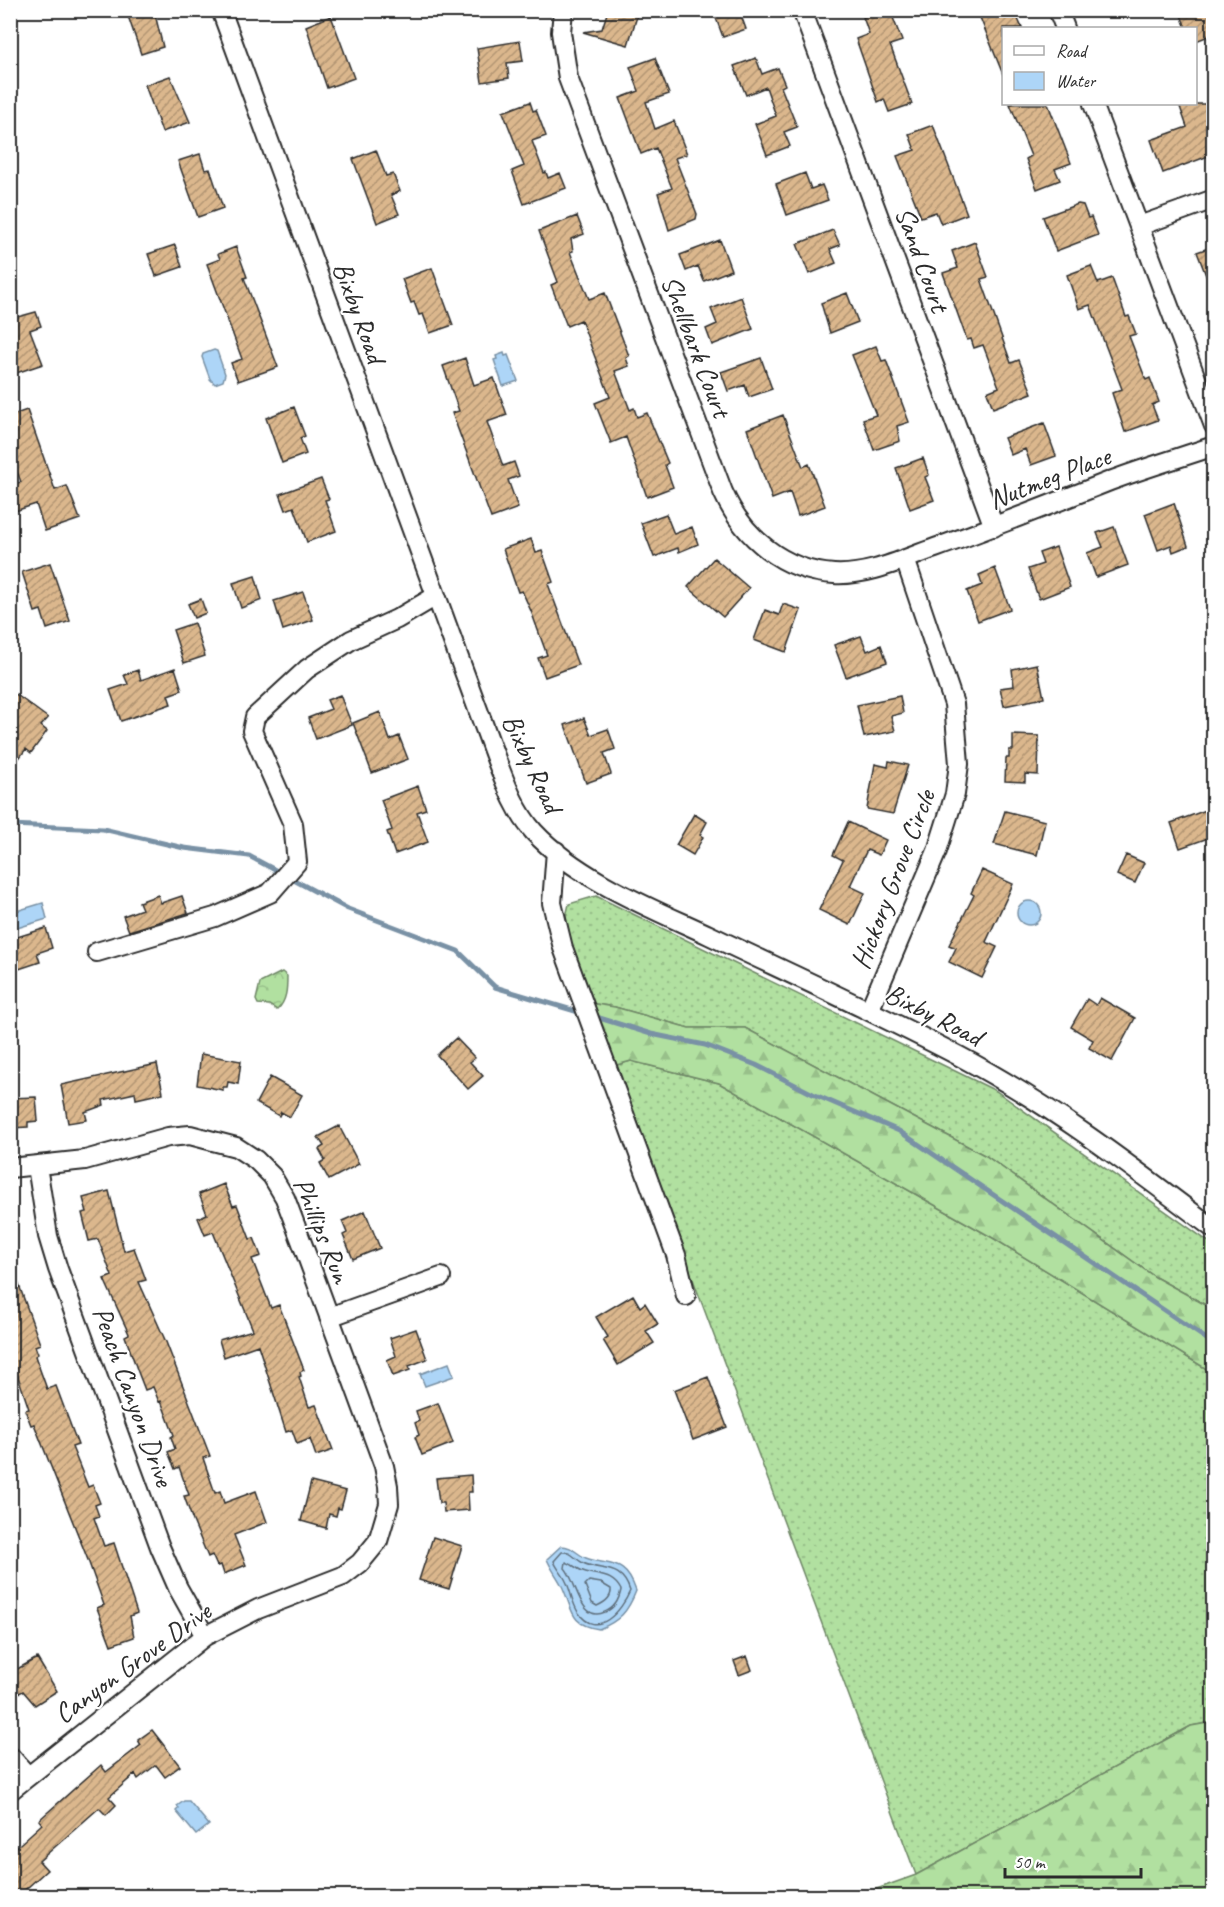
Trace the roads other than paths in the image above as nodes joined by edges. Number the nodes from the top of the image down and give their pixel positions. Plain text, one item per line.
1 (220, 10) edge
2 (563, 10) edge
3 (802, 10) edge
4 (1058, 10) edge
5 (1065, 27) edge
6 (1093, 105) edge
7 (1214, 199) edge
8 (1139, 226) junction
9 (1214, 426) edge
10 (1214, 446) edge
11 (994, 527) junction
12 (905, 559) junction
13 (436, 596) junction
14 (556, 851) junction
15 (98, 952) dead end
16 (869, 1011) junction
17 (37, 1166) junction
18 (10, 1168) edge
19 (1214, 1228) edge
20 (441, 1277) dead end
21 (686, 1296) dead end
22 (329, 1317) junction
23 (360, 1563) joint
24 (206, 1636) junction
25 (10, 1756) edge
26 (27, 1775) junction
27 (10, 1791) edge

1 - 13 street, Bixby Road
2 - 12 street, Shellbark Court
3 - 11 street, Sand Court
4 - 5 street
6 - 8 street
7 - 8 street
8 - 9 street
10 - 11 street, Nutmeg Place
11 - 12 street, Nutmeg Place
12 - 16 street, Hickory Grove Circle
13 - 14 street, Bixby Road
13 - 15 street
14 - 16 street, Bixby Road
14 - 21 street
16 - 19 street, Bixby Road
17 - 18 street, Phillips Run
17 - 22 street, Phillips Run
17 - 24 street, Peach Canyon Drive
20 - 22 street
22 - 23 street, Phillips Run
23 - 24 street, Canyon Grove Drive
24 - 26 street, Canyon Grove Drive
25 - 26 street
26 - 27 street, Canyon Grove Drive

